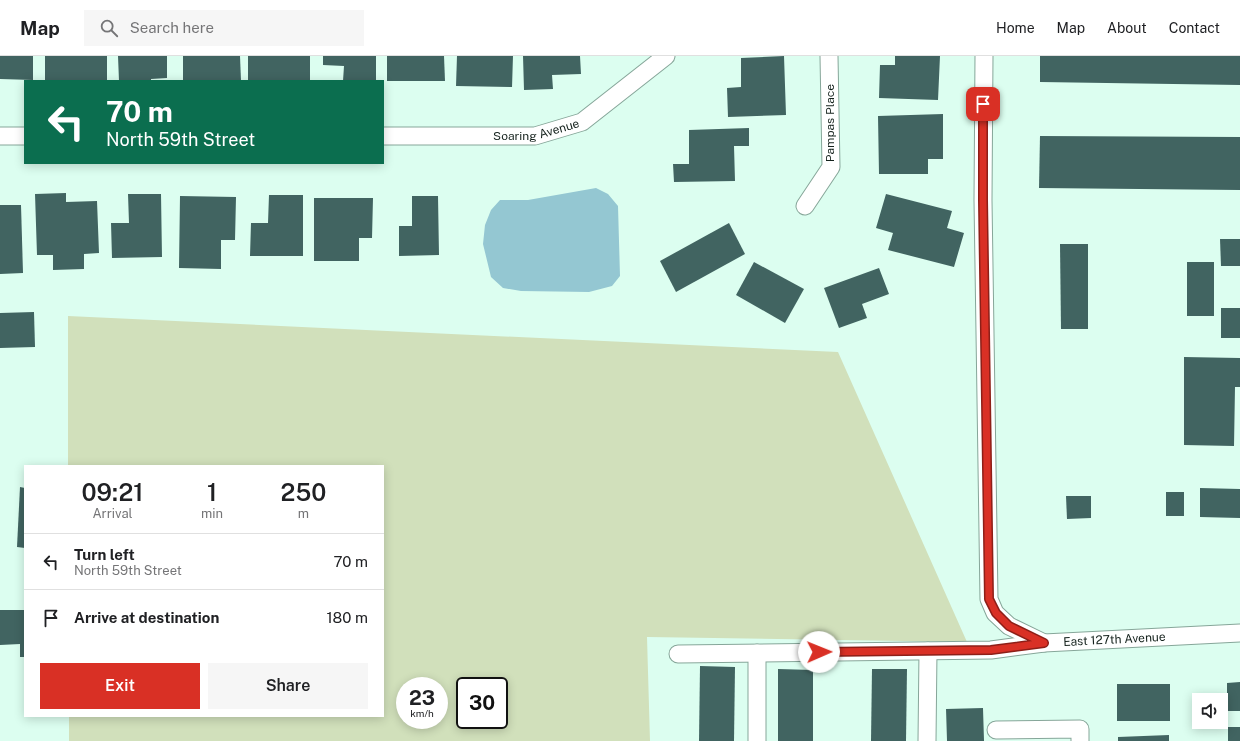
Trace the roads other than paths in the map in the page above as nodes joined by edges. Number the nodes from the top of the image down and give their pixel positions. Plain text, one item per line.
1 (666, 56) edge
2 (829, 56) edge
3 (984, 56) edge
4 (0, 136) edge
5 (24, 136) edge
6 (384, 136) edge
7 (805, 206) dead end
8 (1240, 633) edge
9 (1044, 643) junction
10 (928, 651) junction
11 (758, 653) junction
12 (678, 654) dead end
13 (996, 730) dead end
14 (757, 741) edge
15 (927, 741) edge
16 (1080, 741) edge

1 - 6 street, Soaring Avenue
2 - 7 street, Pampas Place
3 - 9 street
4 - 5 street
8 - 9 street, East 127th Avenue
9 - 10 street, East 127th Avenue
10 - 11 street, East 127th Avenue
10 - 15 street
11 - 12 street, East 127th Avenue
11 - 14 street
13 - 16 street

